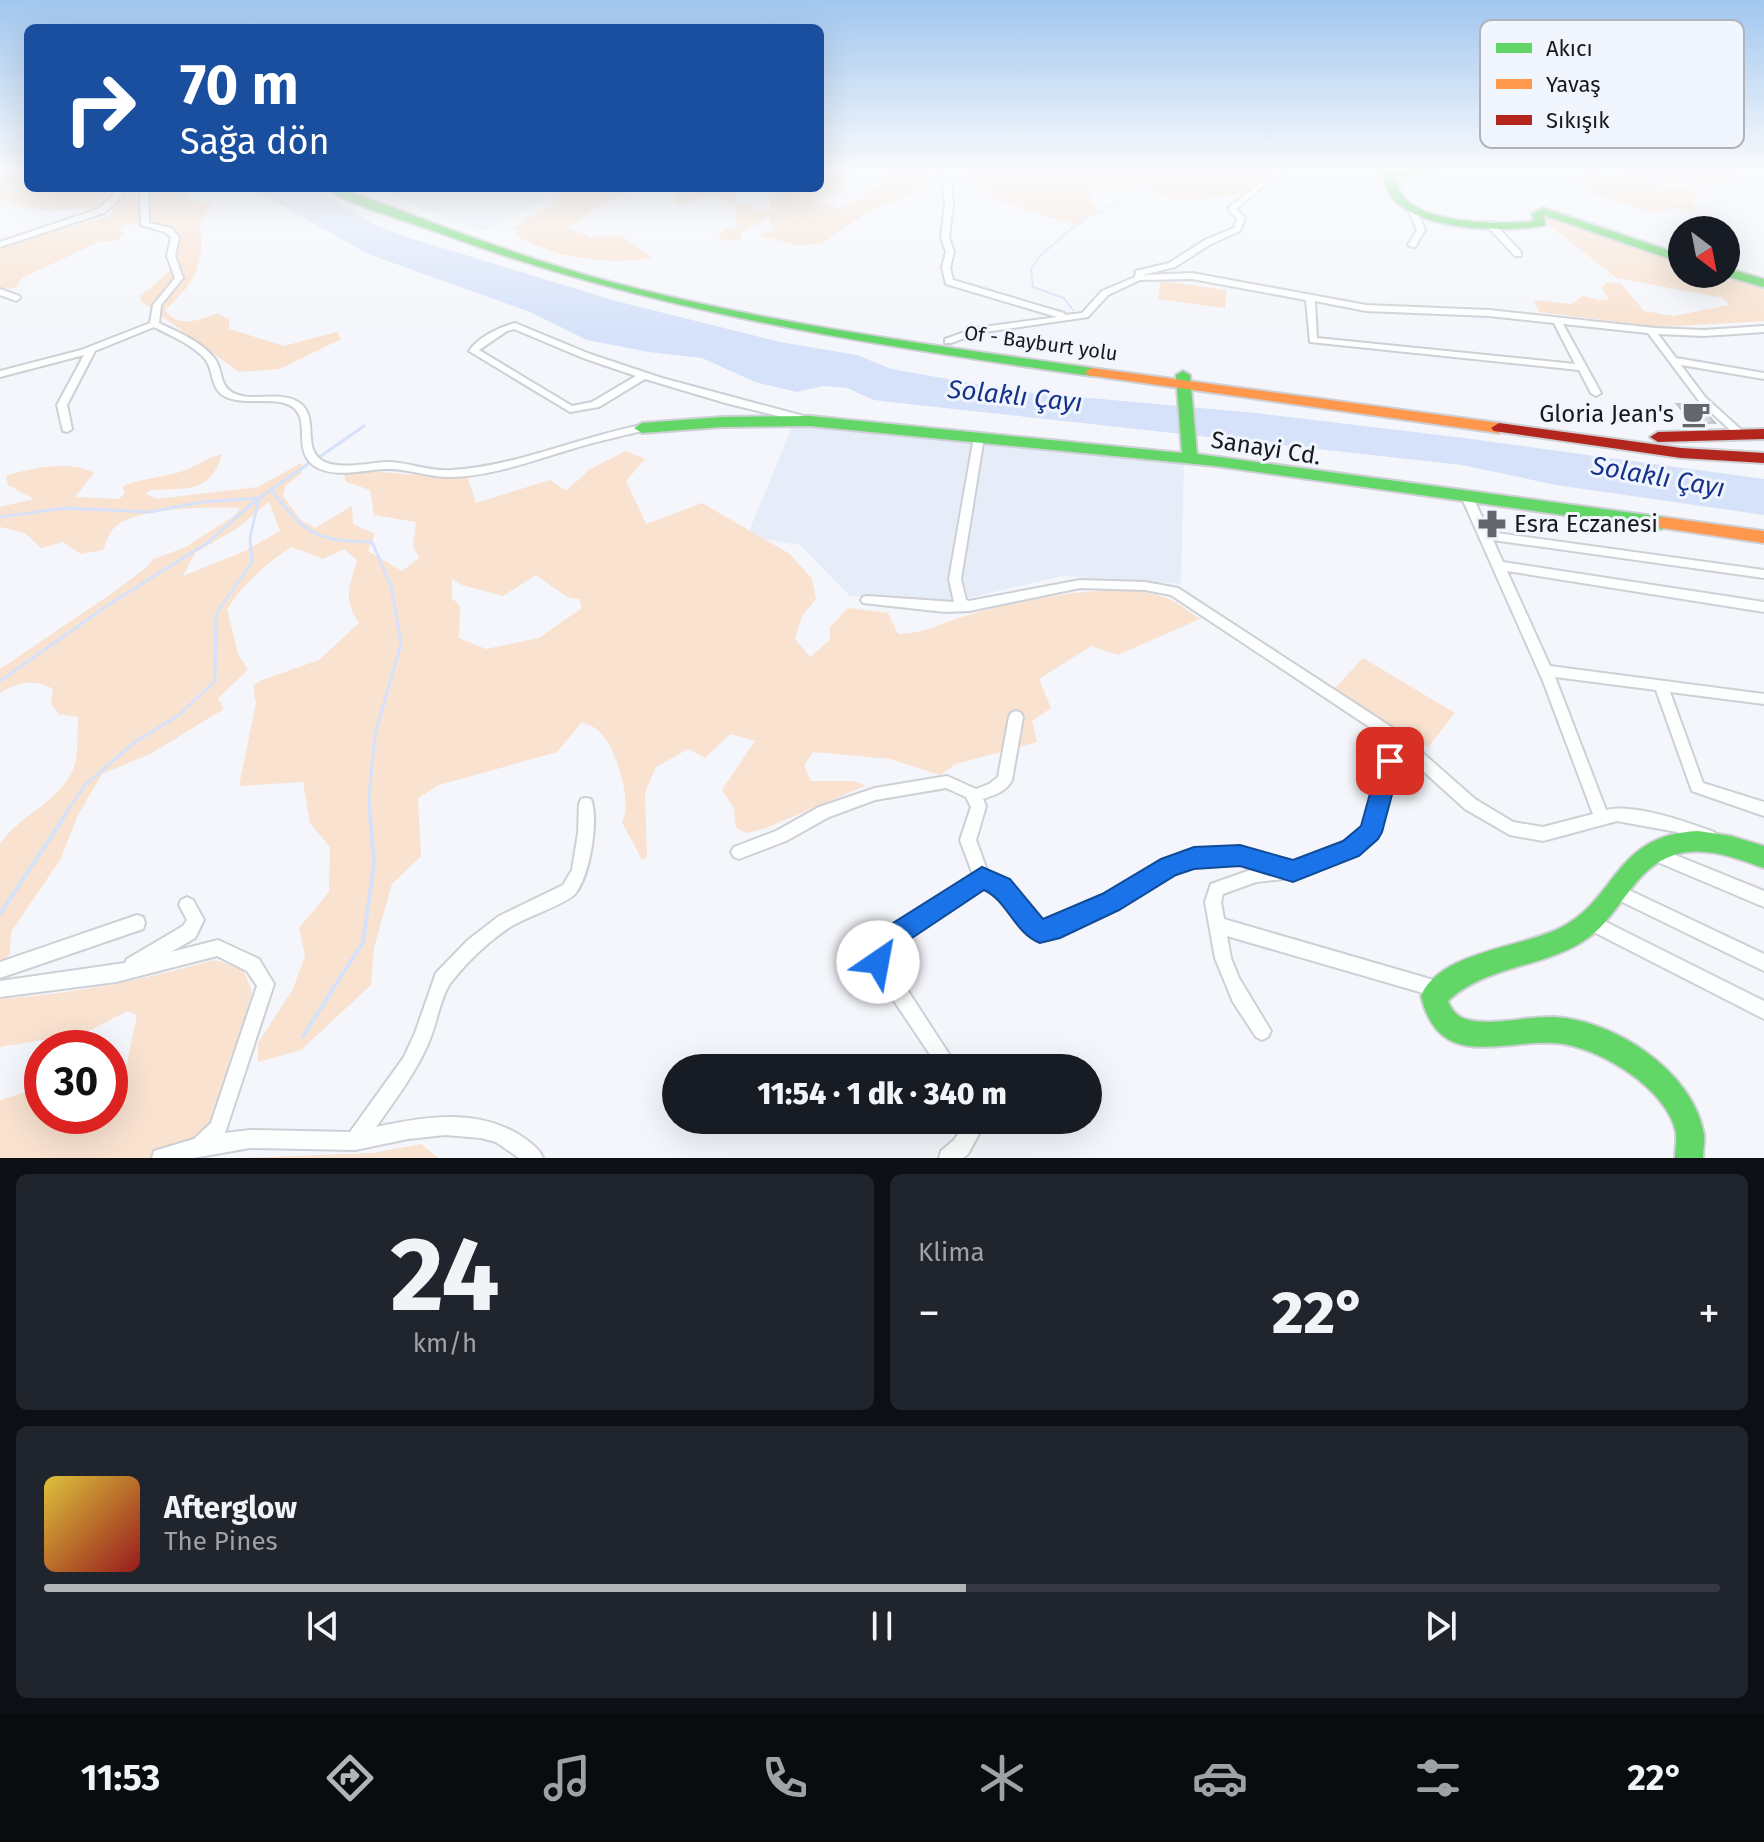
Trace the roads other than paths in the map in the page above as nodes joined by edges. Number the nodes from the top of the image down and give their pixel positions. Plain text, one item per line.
1 (59, 225) edge
2 (145, 225) edge
3 (428, 225) edge
4 (449, 225) edge
5 (947, 225) edge
6 (1238, 225) edge
7 (1419, 225) edge
8 (1494, 225) edge
9 (1517, 225) edge
10 (1537, 225) edge
11 (1584, 225) edge
12 (0, 245) edge
13 (1412, 245) dead end
14 (1518, 254) dead end
15 (1668, 254) edge
16 (1740, 276) edge
17 (1139, 278) junction
18 (1764, 283) edge
19 (0, 292) edge
20 (16, 298) dead end
21 (1310, 298) junction
22 (1067, 317) junction
23 (1558, 322) junction
24 (154, 324) junction
25 (1764, 329) edge
26 (1651, 331) junction
27 (948, 341) junction
28 (91, 350) junction
29 (1676, 361) junction
30 (1582, 368) junction
31 (0, 374) edge
32 (643, 376) junction
33 (1764, 376) edge
34 (1183, 383) junction
35 (1596, 393) dead end
36 (810, 421) junction
37 (642, 428) joint
38 (67, 429) dead end
39 (1764, 434) edge
40 (1734, 436) junction
41 (979, 437) junction
42 (1189, 453) junction
43 (1764, 458) edge
44 (1469, 498) junction
45 (1485, 535) junction
46 (1764, 537) edge
47 (1764, 544) edge
48 (1499, 566) junction
49 (1764, 574) edge
50 (867, 600) dead end
51 (969, 606) junction
52 (1764, 607) edge
53 (1546, 671) junction
54 (1661, 686) junction
55 (1764, 699) edge
56 (1016, 717) dead end
57 (1396, 738) junction
58 (974, 796) junction
59 (586, 804) dead end
60 (1764, 809) edge
61 (1602, 818) junction
62 (1728, 844) junction
63 (739, 852) dead end
64 (1653, 853) junction
65 (1764, 857) edge
66 (1293, 871) junction
67 (982, 878) junction
68 (1614, 890) junction
69 (1764, 899) edge
70 (187, 905) dead end
71 (1590, 922) junction
72 (137, 923) dead end
73 (1218, 930) junction
74 (1764, 963) edge
75 (0, 970) edge
76 (116, 974) junction
77 (0, 989) edge
78 (1437, 989) junction
79 (1764, 1010) edge
80 (1262, 1031) dead end
81 (940, 1054) edge
82 (969, 1134) edge
83 (355, 1141) junction
84 (199, 1147) junction
85 (161, 1158) edge
86 (534, 1158) edge
87 (948, 1158) edge
88 (1689, 1158) edge

1 - 12 street
2 - 24 street
3 - 34 main road, Of - Bayburt yolu
4 - 27 main road, Of - Bayburt yolu
5 - 22 street
6 - 17 street
7 - 13 street
8 - 14 street
9 - 10 main road
11 - 15 main road
16 - 18 main road
17 - 21 street
17 - 22 street
19 - 20 street
21 - 23 street
21 - 30 street
22 - 27 street
23 - 26 street
23 - 30 street
24 - 28 street
24 - 37 street
25 - 26 street
26 - 29 street
27 - 34 main road, Of - Bayburt yolu
28 - 31 street
28 - 38 street
29 - 33 street
29 - 40 street
30 - 35 street
32 - 32 street
32 - 36 street
34 - 40 main road, Of - Bayburt yolu
34 - 42 main road
34 - 43 main road, Of - Bayburt yolu
36 - 37 main road, Sanayi Cd.
36 - 41 main road, Sanayi Cd.
39 - 40 main road, Of - Bayburt yolu
40 - 43 main road
41 - 42 main road, Sanayi Cd.
41 - 51 street
42 - 44 main road, Sanayi Cd.
44 - 45 street
44 - 46 main road, Sanayi Cd.
44 - 47 main road, Sanayi Cd.
45 - 48 street
45 - 49 street
48 - 52 street
48 - 53 street
50 - 51 street
51 - 57 street
53 - 54 street
53 - 61 street
54 - 55 street
54 - 60 street
56 - 58 street
57 - 61 street
57 - 66 street
58 - 63 street
58 - 67 street
59 - 83 street
61 - 62 street
62 - 64 main road
62 - 65 main road
64 - 68 main road
64 - 69 street
66 - 67 street
66 - 73 street
67 - 81 street
68 - 71 main road
68 - 74 street
70 - 76 street
71 - 78 main road
71 - 79 street
72 - 75 street
73 - 78 street
73 - 80 street
76 - 77 street
76 - 84 street
78 - 88 main road
82 - 87 street
83 - 84 street
83 - 86 street
84 - 85 street

